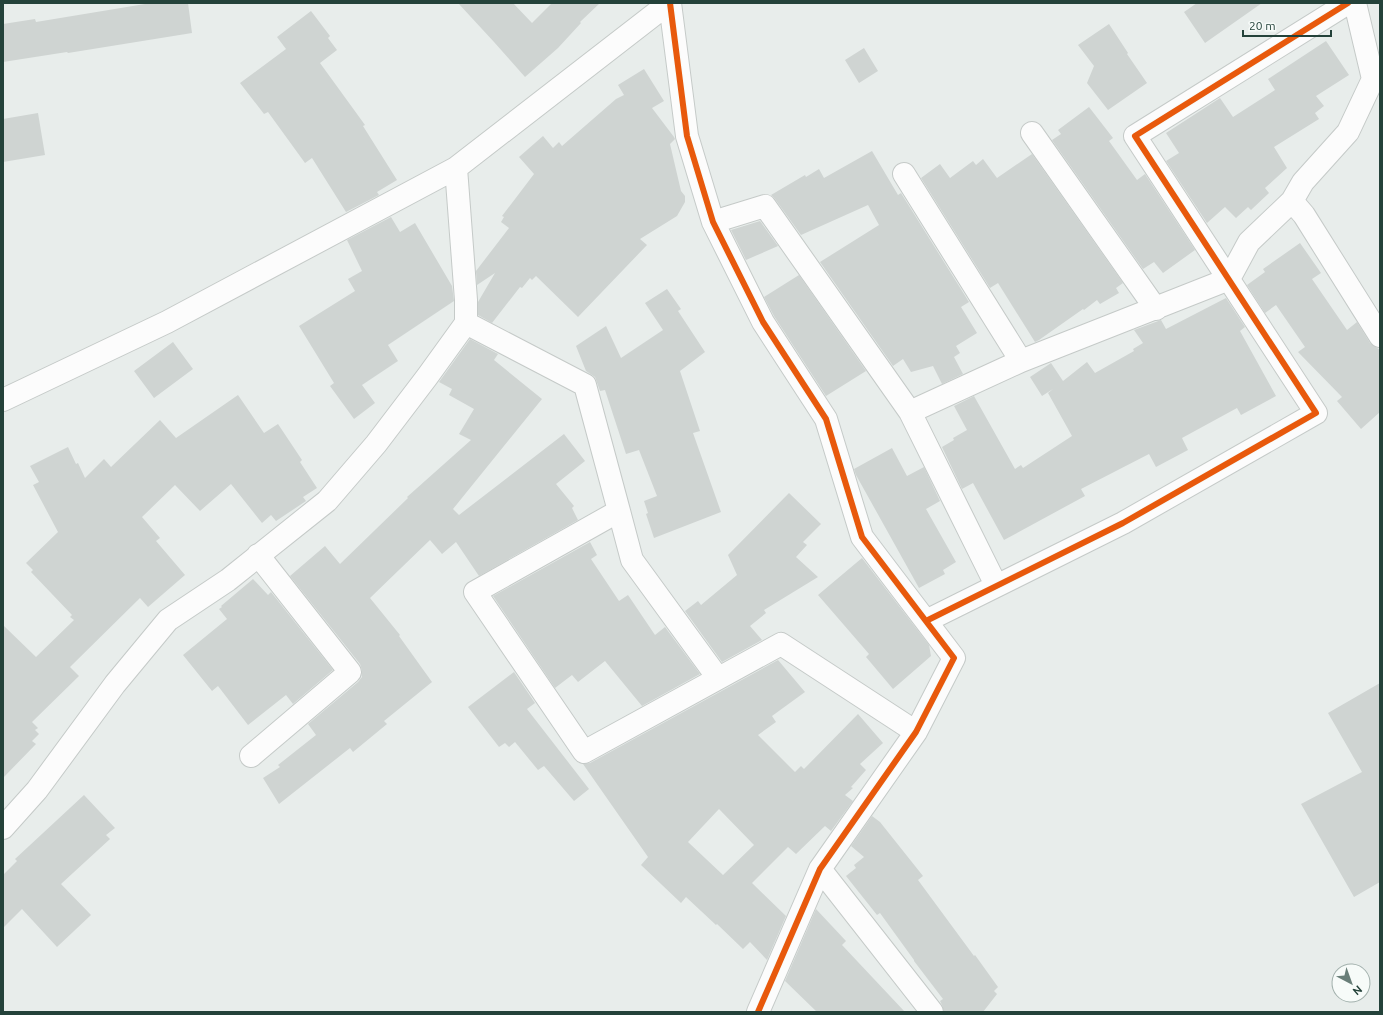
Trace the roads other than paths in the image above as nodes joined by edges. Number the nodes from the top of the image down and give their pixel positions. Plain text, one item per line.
1 (669, 3) edge
2 (1348, 3) edge
3 (1355, 3) edge
4 (1032, 133) dead end
5 (456, 168) junction
6 (904, 174) dead end
7 (1292, 200) junction
8 (712, 222) junction
9 (1229, 279) junction
10 (1156, 309) junction
11 (466, 323) junction
12 (1380, 336) edge
13 (1021, 361) junction
14 (3, 400) edge
15 (910, 412) junction
16 (619, 511) junction
17 (258, 555) junction
18 (996, 585) junction
19 (926, 621) junction
20 (718, 678) junction
21 (916, 732) junction
22 (251, 756) dead end
23 (3, 828) edge
24 (820, 869) junction
25 (758, 1012) edge
26 (932, 1012) edge

1 - 5 street
1 - 8 street
2 - 9 street
3 - 7 street
4 - 10 street
5 - 11 street
5 - 14 street
6 - 13 street
7 - 9 street
7 - 12 street
8 - 15 street
8 - 19 street
9 - 10 street
9 - 18 street
10 - 13 street
11 - 16 street
11 - 17 street
13 - 15 street
15 - 18 street
16 - 20 street
16 - 20 street
17 - 22 street
17 - 23 street
18 - 19 street
19 - 21 street
20 - 21 street
21 - 24 street
24 - 25 street
24 - 26 street

